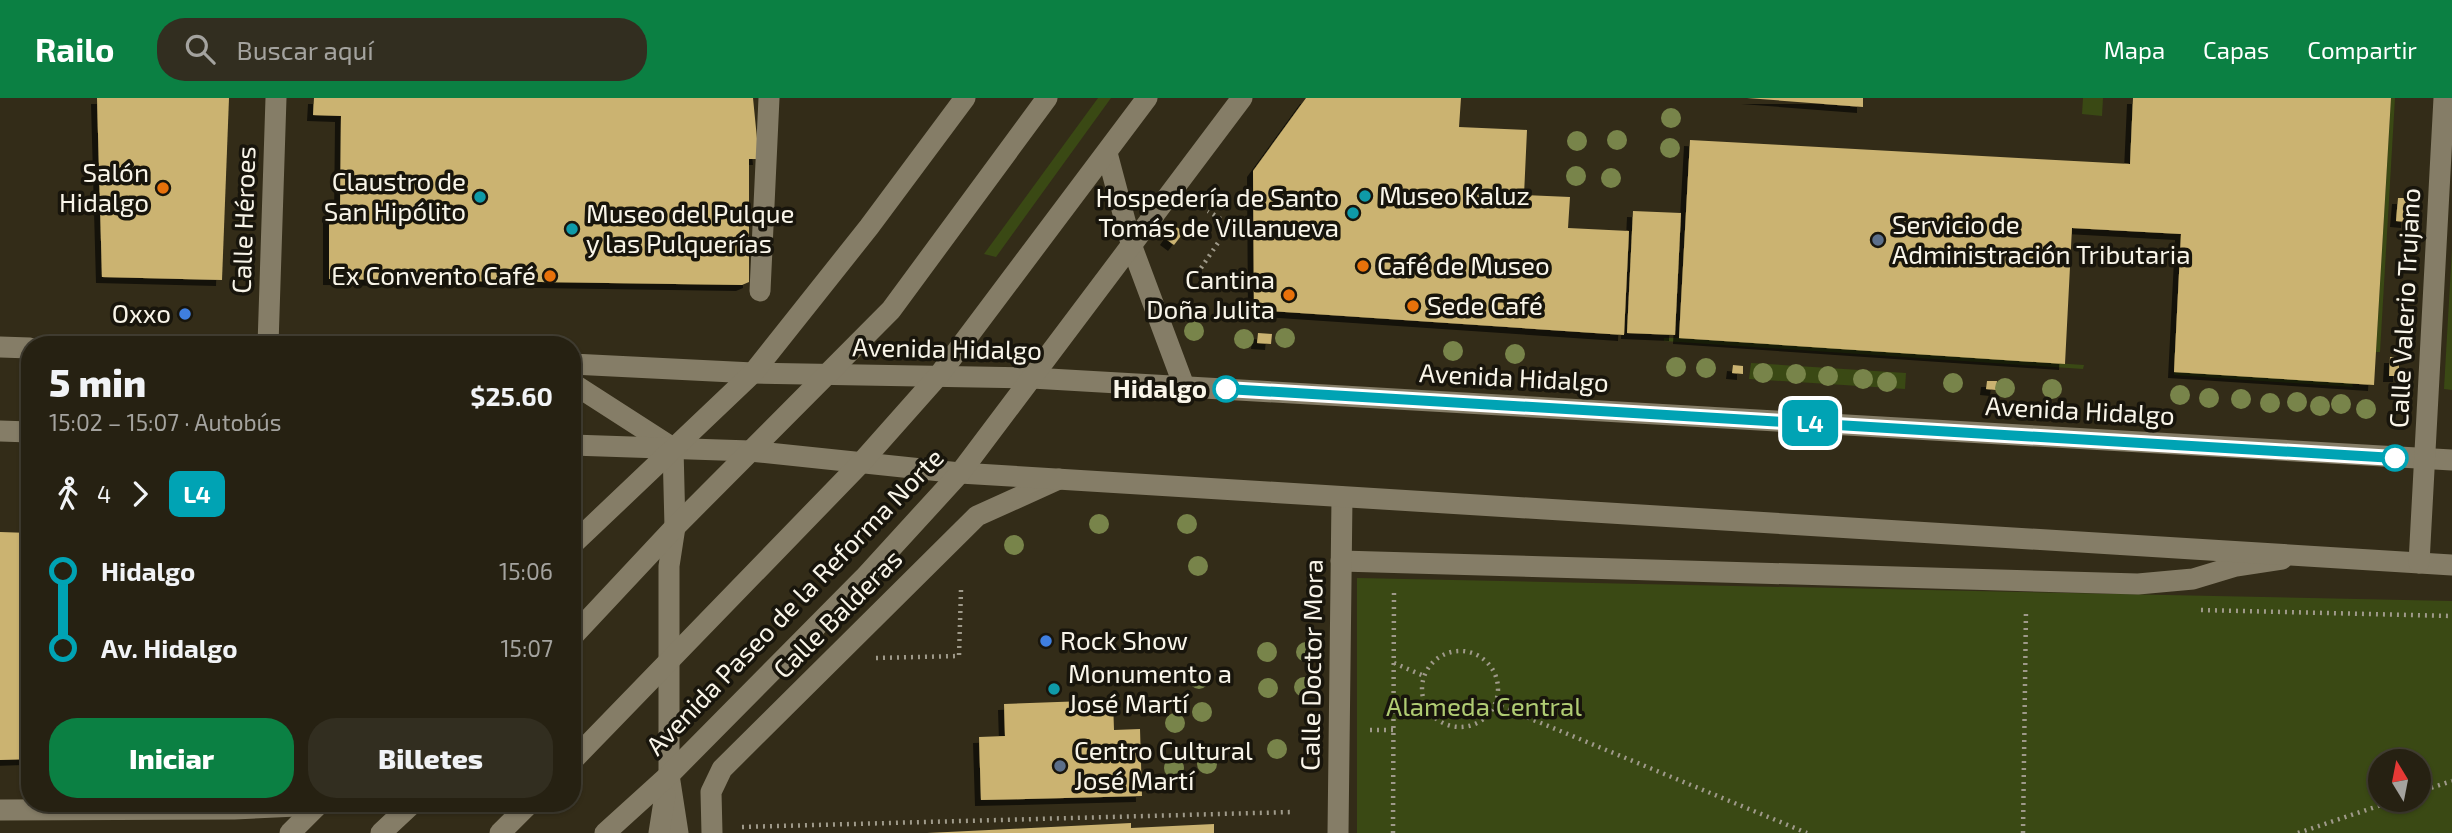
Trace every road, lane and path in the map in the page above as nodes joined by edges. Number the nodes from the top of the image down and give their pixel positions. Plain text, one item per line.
1 (276, 98) edge
2 (769, 98) edge
3 (965, 98) edge
4 (1047, 98) edge
5 (1147, 98) edge
6 (1242, 98) edge
7 (2444, 98) edge
8 (1107, 153) junction
9 (1208, 211) dead end
10 (1132, 247) junction
11 (1201, 268) dead end
12 (760, 290) dead end
13 (268, 336) edge
14 (0, 347) edge
15 (21, 348) edge
16 (581, 364) edge
17 (753, 373) junction
18 (829, 374) junction
19 (939, 375) junction
20 (1032, 378) junction
21 (1184, 386) junction
22 (581, 389) edge
23 (0, 431) edge
24 (21, 432) edge
25 (581, 445) edge
26 (673, 448) junction
27 (750, 452) junction
28 (2425, 459) junction
29 (2452, 460) edge
30 (860, 464) junction
31 (960, 472) junction
32 (1059, 479) junction
33 (1342, 497) junction
34 (675, 527) junction
35 (581, 536) edge
36 (2304, 556) junction
37 (1341, 561) junction
38 (2419, 563) junction
39 (2452, 565) edge
40 (961, 590) dead end
41 (1393, 591) dead end
42 (2026, 606) dead end
43 (581, 627) edge
44 (866, 659) dead end
45 (1394, 663) junction
46 (668, 664) junction
47 (1424, 676) junction
48 (1495, 704) junction
49 (1370, 730) dead end
50 (1393, 730) junction
51 (581, 752) edge
52 (669, 775) junction
53 (2452, 781) edge
54 (2431, 788) edge
55 (2368, 809) edge
56 (0, 810) edge
57 (21, 810) edge
58 (311, 812) edge
59 (403, 812) edge
60 (521, 812) edge
61 (1293, 812) dead end
62 (721, 830) edge
63 (290, 833) edge
64 (381, 833) edge
65 (500, 833) edge
66 (605, 833) edge
67 (659, 833) edge
68 (678, 833) edge
69 (1338, 833) edge
70 (1393, 833) edge
71 (1807, 833) edge
72 (2023, 833) edge
73 (2298, 833) edge

1 - 13 main road, Calle Héroes
2 - 12 main road
3 - 17 main road
4 - 18 main road
5 - 8 main road, Avenida Paseo de la Reforma Norte
6 - 10 main road, Avenida Paseo de la Reforma Norte
7 - 28 main road, Calle Valerio Trujano
8 - 10 main road
8 - 19 main road, Avenida Paseo de la Reforma Norte
9 - 11 path
10 - 20 main road, Avenida Paseo de la Reforma Norte
10 - 21 main road
14 - 15 main road
16 - 17 main road, Avenida Hidalgo
17 - 18 main road, Avenida Hidalgo
17 - 26 main road
18 - 19 main road, Avenida Hidalgo
18 - 27 main road
19 - 20 main road, Avenida Hidalgo
19 - 30 main road, Avenida Paseo de la Reforma Norte
20 - 21 main road, Avenida Hidalgo
20 - 31 main road, Avenida Paseo de la Reforma Norte
21 - 28 main road, Avenida Hidalgo
22 - 26 main road
23 - 24 main road
25 - 26 main road
26 - 27 main road
26 - 34 main road
26 - 35 main road
27 - 30 main road
27 - 34 main road
28 - 29 main road, Avenida Hidalgo
28 - 38 main road, Calle Valerio Trujano
30 - 31 main road
30 - 46 main road, Avenida Paseo de la Reforma Norte
31 - 32 main road
31 - 52 main road, Avenida Paseo de la Reforma Norte
32 - 33 main road
32 - 62 main road, Calle Balderas
33 - 36 main road
33 - 37 main road, Calle Doctor Mora
34 - 43 main road
34 - 46 main road
36 - 37 main road
36 - 38 main road
37 - 69 main road, Calle Doctor Mora
38 - 39 main road
40 - 44 path
41 - 45 path
42 - 72 path
45 - 47 path
45 - 50 path
46 - 51 main road, Avenida Paseo de la Reforma Norte
46 - 52 main road
47 - 48 path
47 - 48 path
48 - 71 path
49 - 50 path
50 - 70 path
52 - 66 main road, Avenida Paseo de la Reforma Norte
52 - 67 main road
52 - 68 main road
53 - 54 path
55 - 73 path
56 - 57 main road
58 - 63 main road
59 - 64 main road
60 - 65 main road
61 - 62 path

